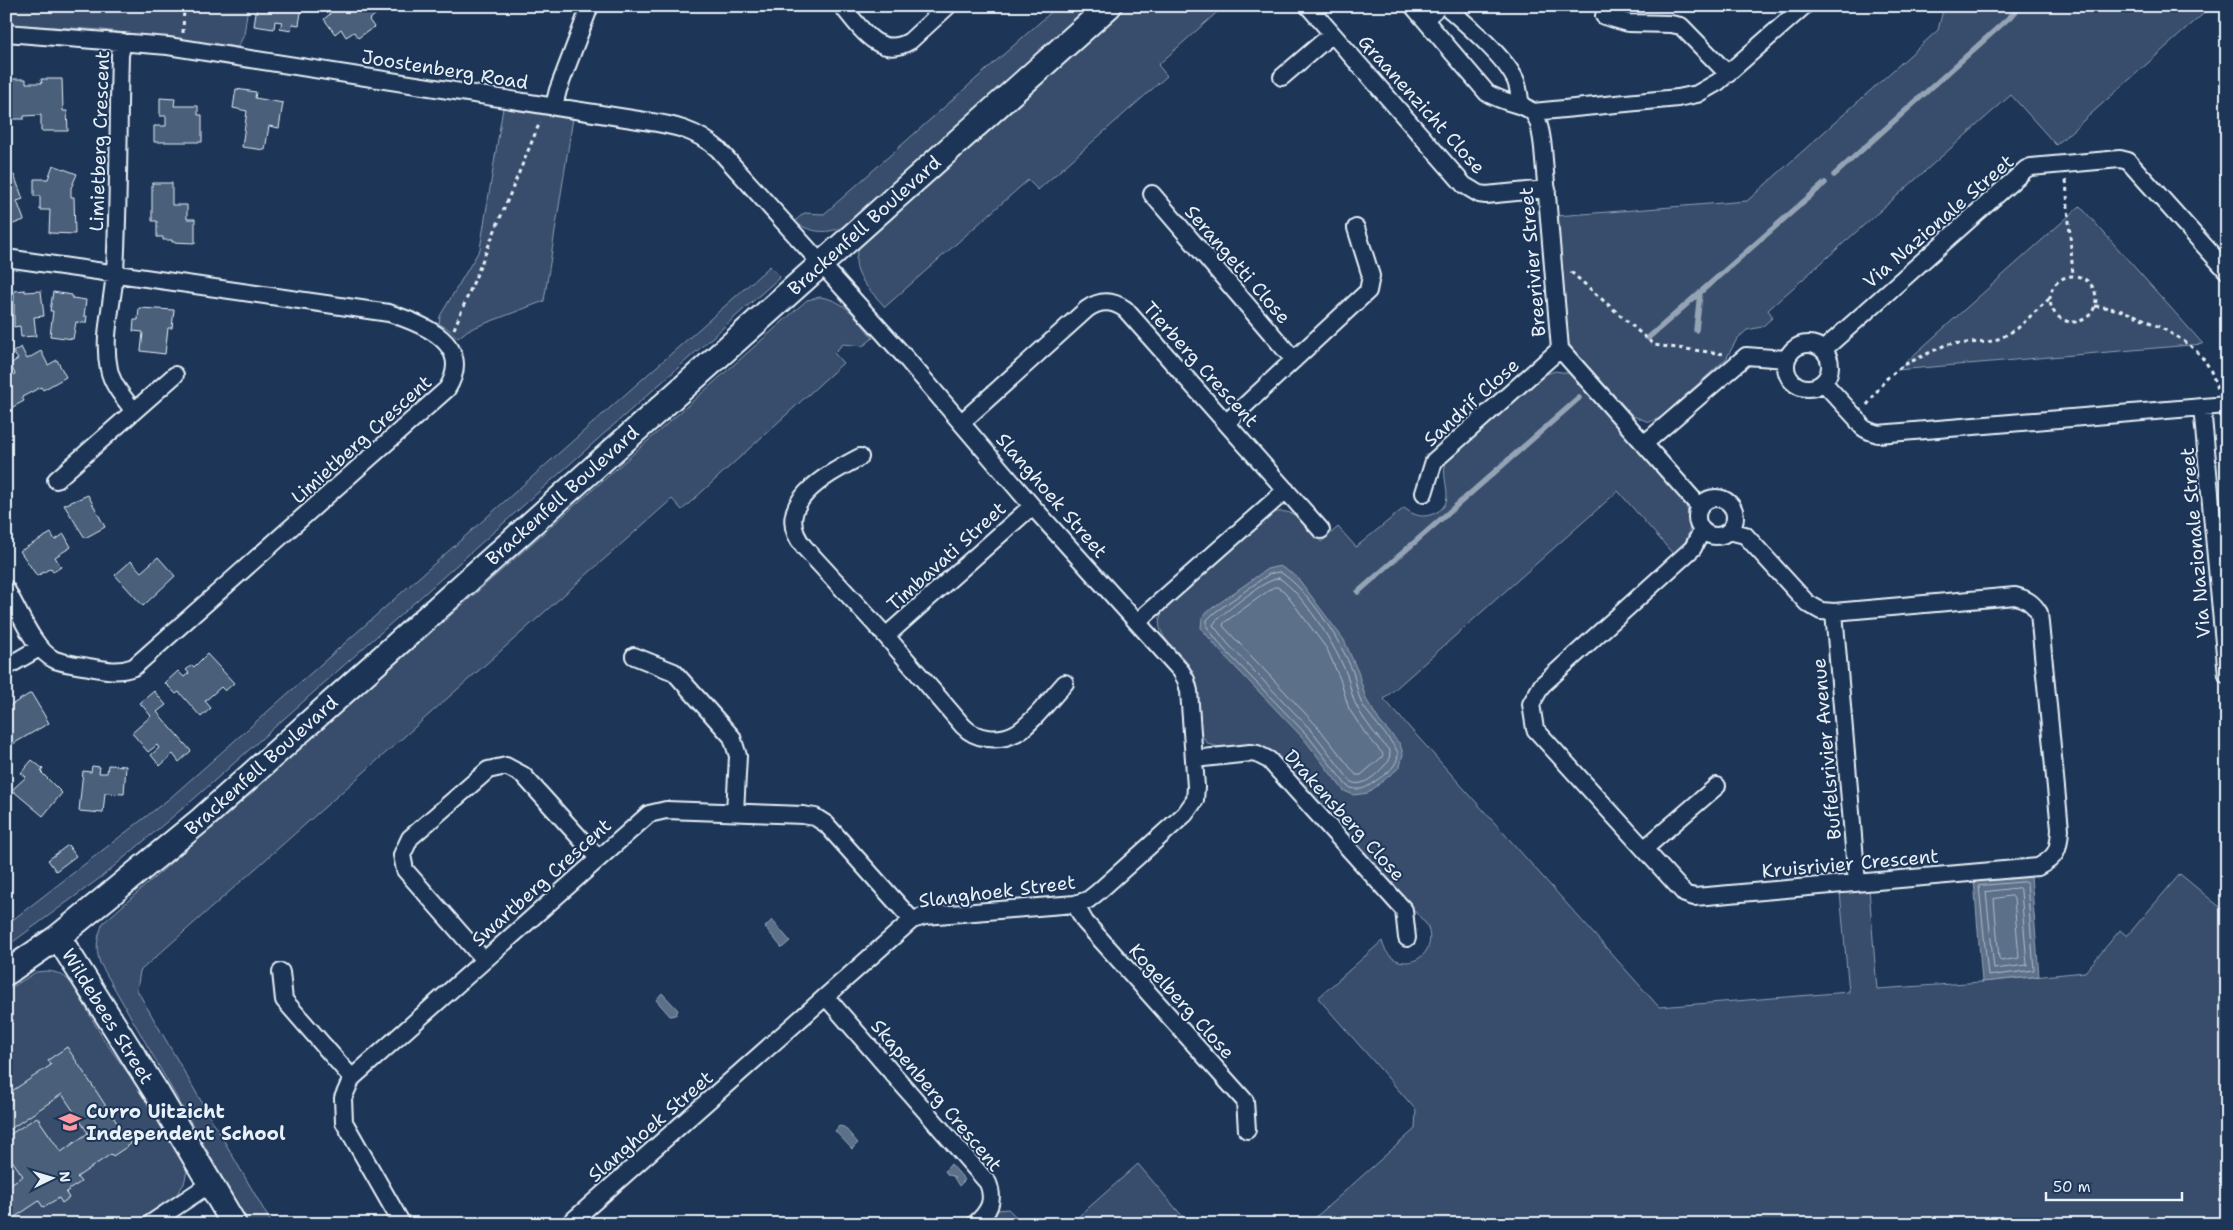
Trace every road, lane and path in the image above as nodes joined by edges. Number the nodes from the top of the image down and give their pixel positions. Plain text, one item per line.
1 (184, 6) edge
2 (590, 6) edge
3 (842, 6) edge
4 (948, 6) edge
5 (1109, 6) edge
6 (1308, 6) edge
7 (1413, 6) edge
8 (1445, 6) edge
9 (1793, 10) edge
10 (1604, 16) dead end
11 (1427, 22) junction
12 (6, 33) edge
13 (1332, 34) junction
14 (123, 42) junction
15 (181, 48) junction
16 (1728, 74) junction
17 (1282, 77) dead end
18 (550, 105) junction
19 (1527, 109) junction
20 (2064, 163) junction
21 (1547, 189) junction
22 (1152, 194) dead end
23 (1356, 228) dead end
24 (1552, 255) junction
25 (6, 258) edge
26 (820, 264) junction
27 (2227, 271) edge
28 (115, 272) junction
29 (2073, 276) junction
30 (2050, 298) junction
31 (2095, 306) junction
32 (444, 339) junction
33 (1560, 349) junction
34 (1823, 350) junction
35 (1746, 356) junction
36 (905, 357) joint
37 (1787, 359) junction
38 (1294, 360) junction
39 (175, 375) dead end
40 (1823, 382) junction
41 (2216, 406) edge
42 (134, 411) junction
43 (1857, 419) junction
44 (962, 422) junction
45 (1227, 422) junction
46 (1644, 444) junction
47 (860, 457) dead end
48 (56, 480) dead end
49 (1286, 490) junction
50 (1424, 494) dead end
51 (1032, 506) junction
52 (1700, 507) junction
53 (1321, 530) dead end
54 (1702, 530) junction
55 (1729, 531) junction
56 (6, 589) edge
57 (1834, 612) junction
58 (1137, 622) junction
59 (886, 636) junction
60 (39, 648) junction
61 (634, 656) dead end
62 (6, 667) edge
63 (2227, 675) edge
64 (1066, 683) dead end
65 (1194, 759) junction
66 (1717, 786) dead end
67 (735, 812) junction
68 (1644, 849) junction
69 (598, 858) junction
70 (1857, 882) junction
71 (1075, 904) junction
72 (912, 920) junction
73 (58, 937) junction
74 (1407, 938) dead end
75 (484, 960) junction
76 (281, 972) dead end
77 (6, 973) edge
78 (826, 997) junction
79 (352, 1078) junction
80 (1247, 1130) dead end
81 (211, 1183) junction
82 (575, 1222) edge
83 (150, 1224) edge
84 (234, 1224) edge
85 (402, 1224) edge
86 (975, 1224) edge

1 - 15 path
2 - 18 street
3 - 4 street
5 - 26 street, Brackenfell Boulevard
6 - 13 street, Graanenzicht Close
7 - 11 street
8 - 11 lane
8 - 19 street, Breerivier Street
9 - 16 street
10 - 16 street
11 - 19 street
12 - 14 street, Joostenberg Road
13 - 17 street, Graanenzicht Close
13 - 21 street, Graanenzicht Close
14 - 15 street, Joostenberg Road
14 - 28 street, Limietberg Crescent
15 - 18 street, Joostenberg Road
16 - 19 street
18 - 26 street, Joostenberg Road
18 - 32 path
19 - 21 street, Breerivier Street
20 - 27 street, Via Nazionale Street
20 - 29 path
20 - 34 street, Via Nazionale Street
21 - 24 street, Breerivier Street
22 - 38 street, Serangetti Close
23 - 38 street
24 - 33 street, Breerivier Street
24 - 35 path
25 - 28 street
26 - 36 street, Joostenberg Road
26 - 73 street, Brackenfell Boulevard
28 - 32 street
28 - 42 street, Limietberg Crescent
29 - 30 path
29 - 31 path
30 - 31 path
30 - 43 path
31 - 41 path
32 - 60 street, Limietberg Crescent
33 - 46 street, Breerivier Street
33 - 50 street, Sandrif Close
34 - 37 street
34 - 40 street
35 - 37 street
35 - 46 street
36 - 44 street, Slanghoek Street
37 - 40 street
38 - 45 street
39 - 42 street
40 - 43 street
41 - 43 street
41 - 63 street, Via Nazionale Street
42 - 48 street
44 - 45 street, Tierberg Crescent
44 - 51 street, Slanghoek Street
45 - 49 street, Tierberg Crescent
46 - 52 street, Breerivier Street
47 - 59 street, Timbavati Street
49 - 53 street, Tierberg Crescent
49 - 58 street
51 - 58 street, Slanghoek Street
51 - 59 street, Timbavati Street
52 - 54 street
52 - 55 street
54 - 55 street
54 - 68 street, Kruisrivier Crescent
55 - 57 street
56 - 60 street, Limietberg Crescent
57 - 70 street, Buffelsrivier Avenue
57 - 70 street, Kruisrivier Crescent
58 - 65 street, Slanghoek Street
59 - 64 street, Timbavati Street
60 - 62 street
61 - 67 street
65 - 71 street, Slanghoek Street
65 - 74 street, Drakensberg Close
66 - 68 street
67 - 69 street, Swartberg Crescent
67 - 72 street, Swartberg Crescent
68 - 70 street, Kruisrivier Crescent
69 - 75 street, Swartberg Crescent
69 - 75 street
71 - 72 street, Slanghoek Street
71 - 80 street, Kogelberg Close
72 - 78 street, Slanghoek Street
73 - 77 street, Brackenfell Boulevard
73 - 81 street, Wildebees Street
75 - 79 street, Swartberg Crescent
76 - 79 street
78 - 82 street, Slanghoek Street
78 - 86 street, Skapenberg Crescent
79 - 85 street, Swartberg Crescent
81 - 83 street
81 - 84 street, Wildebees Street

